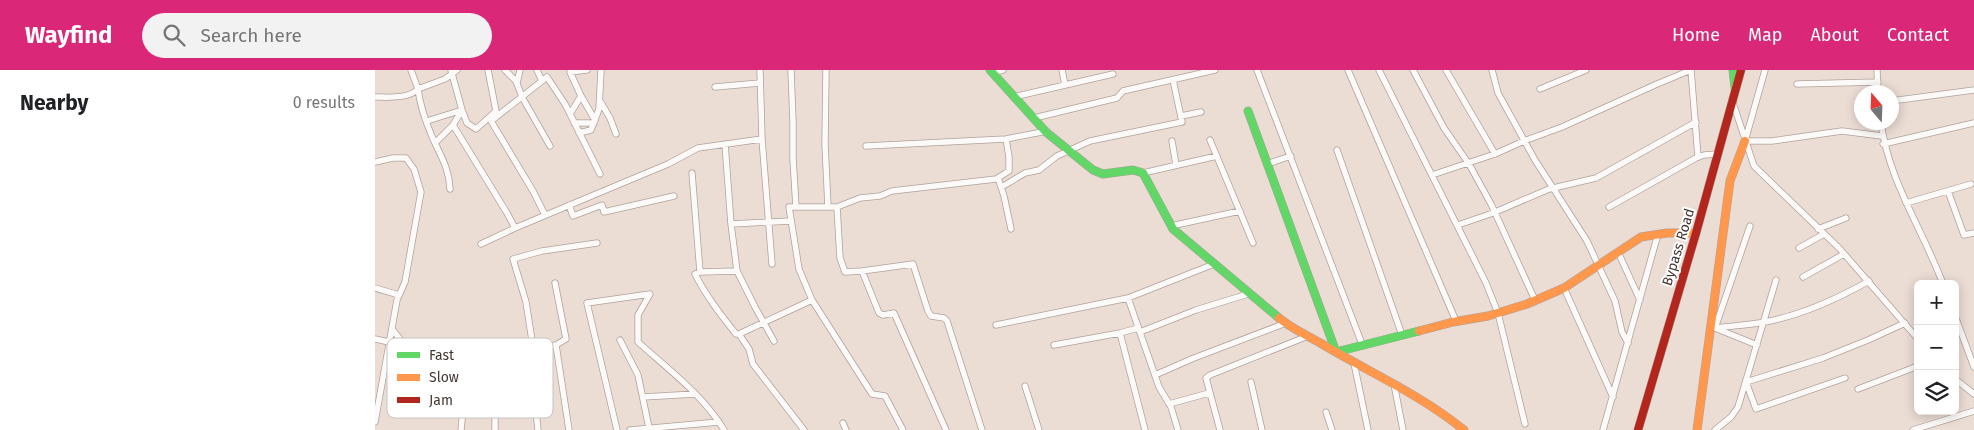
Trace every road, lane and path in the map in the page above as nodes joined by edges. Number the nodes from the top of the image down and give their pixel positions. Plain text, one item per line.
1 (411, 70) edge
2 (488, 70) edge
3 (505, 70) edge
4 (520, 70) edge
5 (537, 70) edge
6 (543, 70) edge
7 (587, 70) edge
8 (601, 70) edge
9 (760, 70) edge
10 (791, 70) edge
11 (826, 70) edge
12 (1003, 70) edge
13 (1062, 70) edge
14 (1215, 70) edge
15 (1257, 70) edge
16 (1348, 70) edge
17 (1379, 70) edge
18 (1413, 70) edge
19 (1446, 70) edge
20 (1492, 70) edge
21 (1586, 70) edge
22 (1691, 70) edge
23 (1733, 70) edge
24 (1741, 70) edge
25 (1765, 70) edge
26 (1877, 70) edge
27 (453, 71) edge
28 (991, 72) edge
29 (1113, 74) dead end
30 (1173, 80) junction
31 (541, 81) junction
32 (1878, 82) joint
33 (517, 83) junction
34 (760, 83) junction
35 (1797, 84) dead end
36 (1065, 85) junction
37 (715, 87) dead end
38 (417, 89) junction
39 (1540, 89) dead end
40 (1735, 90) junction
41 (1974, 90) edge
42 (581, 96) junction
43 (375, 97) edge
44 (522, 97) junction
45 (1013, 97) junction
46 (1899, 100) edge
47 (600, 101) junction
48 (1733, 101) junction
49 (462, 110) junction
50 (1248, 111) dead end
51 (1201, 112) dead end
52 (570, 114) junction
53 (1181, 116) junction
54 (1034, 118) junction
55 (427, 121) junction
56 (595, 121) junction
57 (1696, 122) junction
58 (574, 123) junction
59 (1974, 123) edge
60 (453, 125) junction
61 (1882, 130) edge
62 (1047, 131) junction
63 (579, 133) junction
64 (617, 134) dead end
65 (1883, 136) junction
66 (762, 139) junction
67 (1006, 139) junction
68 (1210, 140) dead end
69 (1524, 140) junction
70 (1172, 141) dead end
71 (1745, 141) junction
72 (435, 143) junction
73 (725, 144) junction
74 (1883, 144) junction
75 (549, 146) dead end
76 (866, 146) dead end
77 (1337, 150) dead end
78 (1067, 151) junction
79 (1495, 154) junction
80 (1718, 154) junction
81 (1217, 156) junction
82 (1291, 156) junction
83 (1698, 157) junction
84 (375, 162) edge
85 (1267, 164) junction
86 (1469, 164) junction
87 (1175, 165) junction
88 (692, 173) dead end
89 (1143, 173) junction
90 (600, 174) dead end
91 (1432, 176) junction
92 (998, 178) junction
93 (1971, 184) dead end
94 (1005, 185) dead end
95 (1553, 188) junction
96 (450, 189) dead end
97 (1948, 191) junction
98 (674, 196) dead end
99 (1906, 203) junction
100 (569, 205) junction
101 (797, 207) junction
102 (828, 207) junction
103 (837, 207) junction
104 (1609, 207) dead end
105 (1240, 211) junction
106 (1493, 213) junction
107 (545, 215) junction
108 (1846, 218) dead end
109 (791, 221) junction
110 (769, 222) junction
111 (731, 224) junction
112 (1458, 225) junction
113 (1171, 226) junction
114 (1751, 226) dead end
115 (515, 228) junction
116 (1011, 229) dead end
117 (1818, 229) junction
118 (1974, 232) edge
119 (1696, 233) junction
120 (1658, 234) junction
121 (1824, 234) junction
122 (1253, 243) dead end
123 (481, 244) dead end
124 (597, 244) dead end
125 (1799, 248) dead end
126 (1618, 252) junction
127 (1845, 254) junction
128 (772, 264) dead end
129 (1214, 264) junction
130 (1598, 266) junction
131 (737, 270) junction
132 (861, 271) junction
133 (700, 272) junction
134 (1803, 277) dead end
135 (1775, 280) dead end
136 (1942, 280) edge
137 (1869, 281) junction
138 (555, 283) dead end
139 (375, 288) edge
140 (1564, 288) junction
141 (399, 294) junction
142 (1248, 294) junction
143 (1128, 298) junction
144 (812, 300) junction
145 (1535, 300) junction
146 (1640, 300) junction
147 (1498, 313) junction
148 (1456, 321) junction
149 (1765, 322) junction
150 (764, 323) junction
151 (1286, 323) junction
152 (1905, 323) junction
153 (996, 325) dead end
154 (1958, 325) edge
155 (1713, 328) junction
156 (392, 329) junction
157 (1139, 330) junction
158 (1120, 333) junction
159 (739, 334) junction
160 (1914, 334) edge
161 (1402, 335) junction
162 (1308, 336) junction
163 (390, 338) edge
164 (400, 338) edge
165 (532, 338) edge
166 (620, 340) dead end
167 (774, 341) dead end
168 (1628, 343) junction
169 (1054, 344) dead end
170 (1362, 344) junction
171 (553, 345) edge
172 (556, 345) junction
173 (1757, 345) junction
174 (1336, 352) junction
175 (387, 353) edge
176 (1354, 363) junction
177 (1974, 367) edge
178 (1914, 368) edge
179 (1155, 375) junction
180 (1845, 378) dead end
181 (1959, 381) edge
182 (1251, 382) dead end
183 (1746, 382) junction
184 (1394, 384) junction
185 (1025, 386) dead end
186 (1858, 389) dead end
187 (1209, 393) junction
188 (695, 394) junction
189 (1974, 394) edge
190 (643, 397) junction
191 (1613, 397) junction
192 (1169, 404) junction
193 (1974, 411) edge
194 (1326, 412) dead end
195 (375, 422) edge
196 (719, 422) junction
197 (843, 423) dead end
198 (1525, 424) dead end
199 (708, 427) edge
200 (649, 428) junction
201 (671, 429) edge
202 (569, 430) edge
203 (617, 430) edge
204 (630, 430) edge
205 (724, 430) edge
206 (804, 430) edge
207 (847, 430) edge
208 (903, 430) edge
209 (946, 430) edge
210 (982, 430) edge
211 (1039, 430) edge
212 (1145, 430) edge
213 (1178, 430) edge
214 (1220, 430) edge
215 (1262, 430) edge
216 (1332, 430) edge
217 (1368, 430) edge
218 (1403, 430) edge
219 (1464, 430) edge
220 (1603, 430) edge
221 (1638, 430) edge
222 (1697, 430) edge
223 (1715, 430) edge
224 (1913, 430) edge

1 - 38 street
2 - 49 street
3 - 33 street
4 - 33 street
5 - 31 street
6 - 31 street
7 - 42 street
8 - 47 street
9 - 34 street
10 - 101 street
11 - 102 street
12 - 28 street
13 - 36 street
14 - 30 street
15 - 82 street
16 - 148 street
17 - 91 street
18 - 86 street
19 - 79 street
20 - 69 street
21 - 39 street
22 - 57 street
22 - 69 street
23 - 40 street
24 - 40 street, Bypass Road
25 - 71 street
26 - 32 street
27 - 38 street
27 - 49 street
28 - 45 street
29 - 36 street
30 - 53 street
30 - 54 street
31 - 44 street
31 - 52 street
32 - 35 street
33 - 44 street
34 - 37 street
34 - 66 street
36 - 45 street
38 - 43 street
38 - 55 street
40 - 48 street, Bypass Road
41 - 46 street
42 - 52 street
42 - 56 street
44 - 75 street
44 - 107 street
45 - 54 street
47 - 56 street
47 - 64 street
48 - 71 street
48 - 80 street, Bypass Road
49 - 55 street
49 - 60 street
50 - 85 street
51 - 53 street
52 - 58 street
53 - 78 street
54 - 62 street
55 - 72 street
56 - 58 street
56 - 63 street
57 - 83 street
57 - 95 street
58 - 63 street
59 - 74 street
60 - 72 street
60 - 115 street
61 - 65 street
62 - 67 street
62 - 78 street
63 - 90 street
65 - 71 street
65 - 74 street
66 - 73 street
66 - 110 street
67 - 76 street
67 - 92 street
68 - 81 street
69 - 79 street
69 - 95 street
70 - 87 street
71 - 117 street
71 - 155 street
72 - 96 street
73 - 100 street
73 - 111 street
74 - 99 street
77 - 161 street
78 - 89 street
78 - 94 street
79 - 86 street
80 - 83 street
80 - 119 street, Bypass Road
81 - 87 street
81 - 105 street
82 - 85 street
82 - 170 street
83 - 104 street
84 - 141 street
85 - 174 street
86 - 91 street
86 - 106 street
87 - 89 street
88 - 133 street
89 - 113 street
91 - 112 street
92 - 103 street
92 - 116 street
93 - 97 street
95 - 106 street
95 - 130 street
97 - 99 street
97 - 118 street
98 - 100 street
99 - 136 street
100 - 107 street
101 - 102 street
101 - 109 street
102 - 103 street
103 - 132 street
105 - 113 street
105 - 122 street
106 - 112 street
106 - 145 street
107 - 115 street
108 - 117 street
109 - 110 street
109 - 144 street
110 - 111 street
110 - 128 street
111 - 131 street
112 - 147 street
113 - 129 street
114 - 155 street
115 - 123 street
117 - 121 street
119 - 120 street
119 - 221 street, Bypass Road
120 - 126 street
120 - 146 street
121 - 125 street
121 - 127 street
124 - 165 street
126 - 130 street
126 - 146 street
127 - 134 street
127 - 137 street
129 - 142 street
129 - 143 street
130 - 140 street
130 - 168 street
131 - 133 street
131 - 150 street
132 - 209 street
132 - 210 street
133 - 159 street
135 - 149 street
137 - 149 street
137 - 152 street
138 - 172 street
139 - 141 street
140 - 145 street
140 - 191 street
141 - 156 street
142 - 151 street
142 - 157 street
143 - 153 street
143 - 157 street
144 - 150 street
144 - 208 street
145 - 147 street
146 - 168 street
147 - 148 street
147 - 198 street
148 - 161 street
149 - 155 street
149 - 173 street
150 - 159 street
150 - 167 street
151 - 162 street
151 - 179 street
152 - 160 street
152 - 183 street
154 - 177 street
155 - 173 street
155 - 222 street
156 - 163 street
156 - 164 street
157 - 158 street
157 - 179 street
158 - 169 street
158 - 212 street
159 - 206 street
161 - 170 street
162 - 174 street
162 - 187 street
166 - 190 street
168 - 191 street
170 - 174 street
171 - 172 street
172 - 202 street
173 - 183 street
174 - 176 street
175 - 195 street
176 - 184 street
176 - 217 street
178 - 186 street
179 - 192 street
180 - 183 street
181 - 189 street
182 - 215 street
183 - 223 street
184 - 218 street
184 - 219 street
185 - 211 street
187 - 192 street
187 - 214 street
188 - 190 street
188 - 196 street
188 - 203 street
190 - 200 street
191 - 220 street
192 - 213 street
193 - 224 street
194 - 216 street
196 - 199 street
196 - 205 street
197 - 207 street
199 - 201 street
200 - 201 street
200 - 204 street

